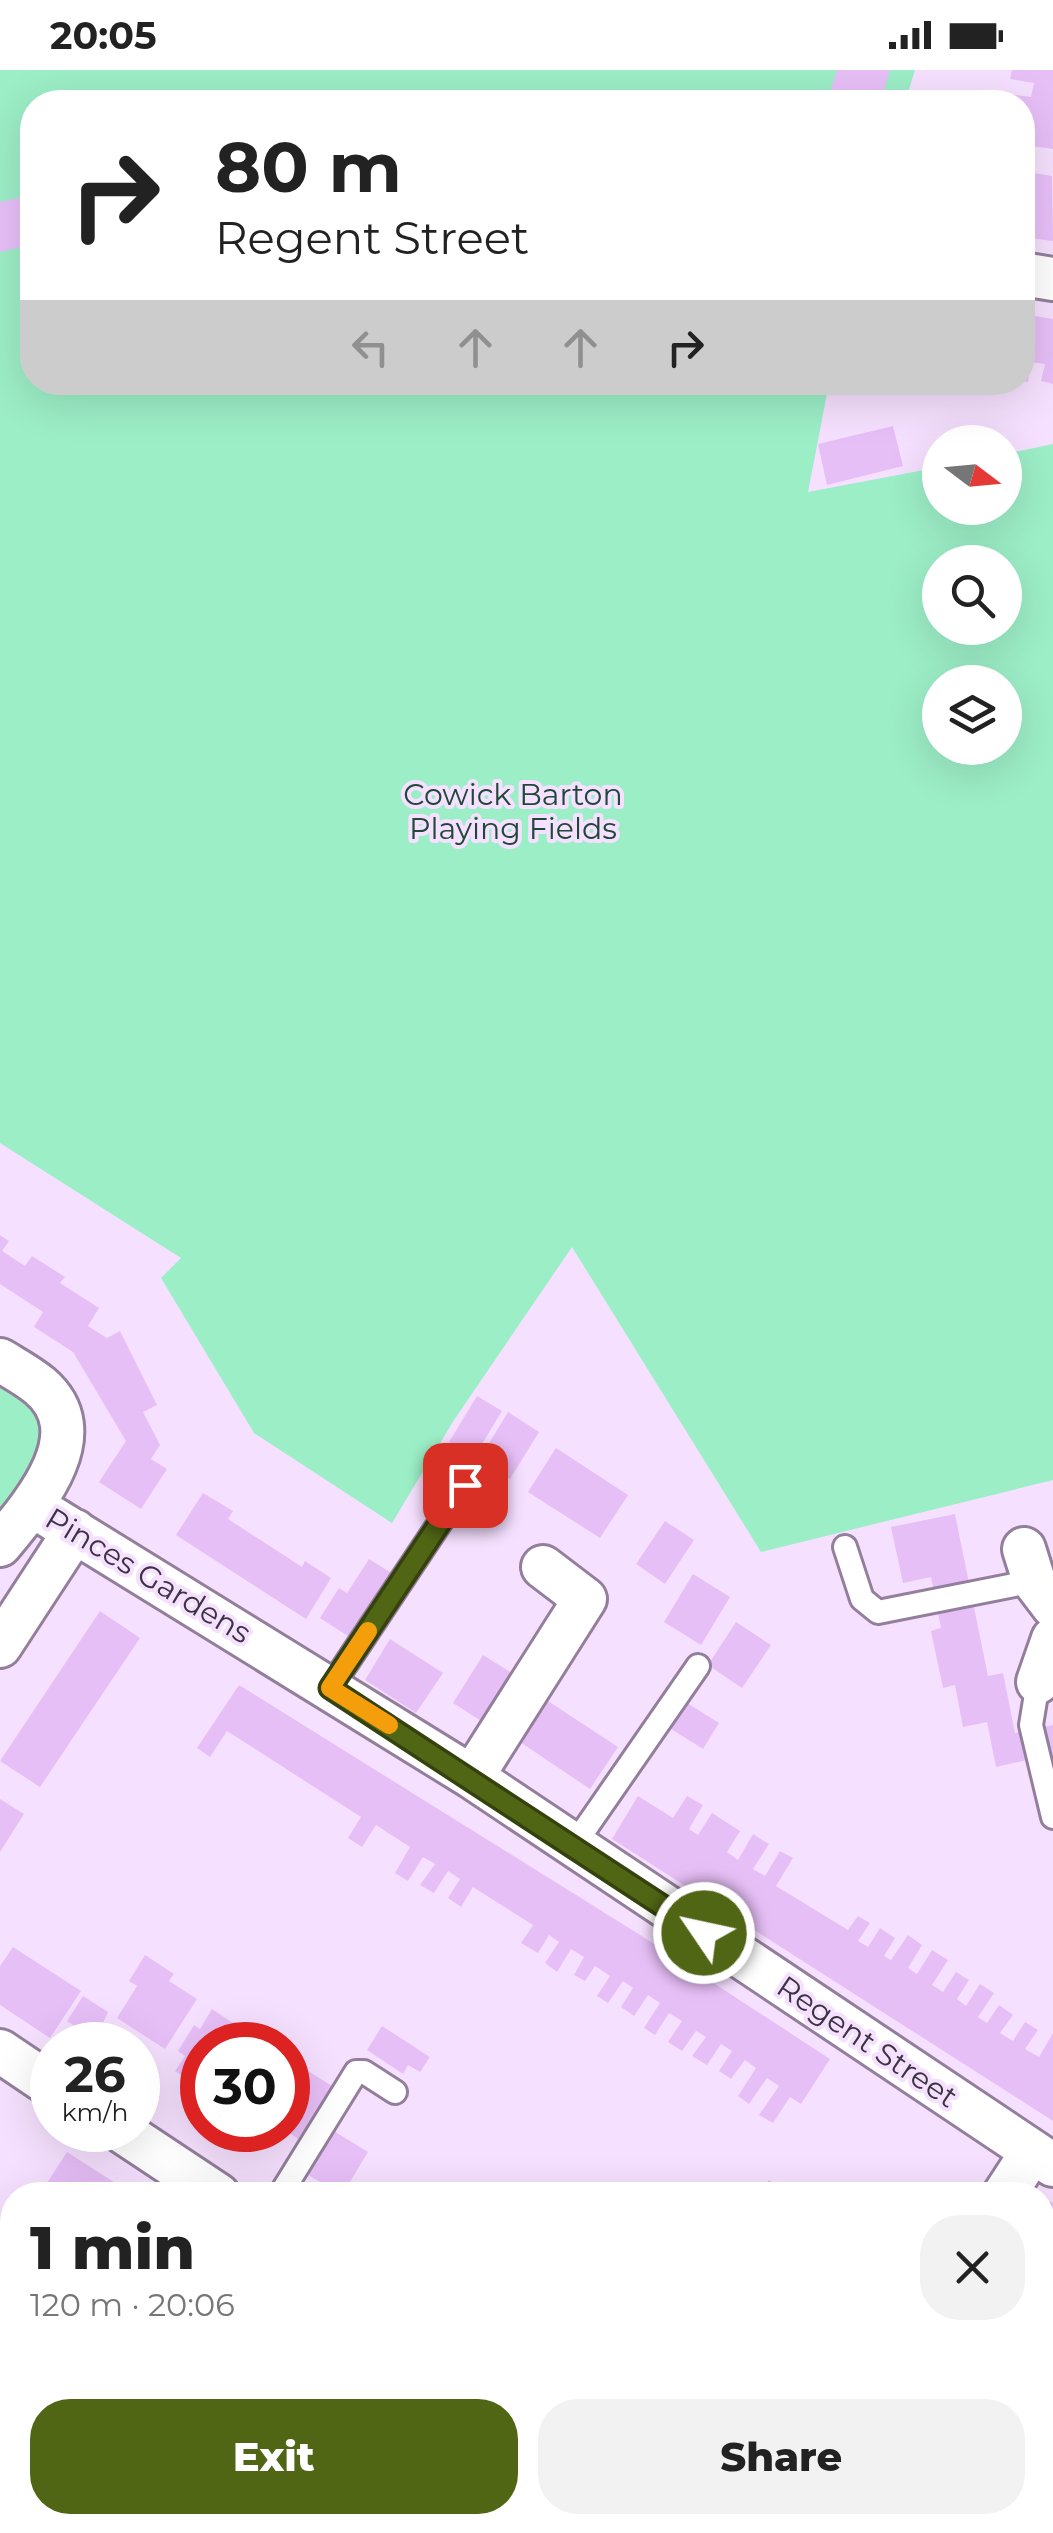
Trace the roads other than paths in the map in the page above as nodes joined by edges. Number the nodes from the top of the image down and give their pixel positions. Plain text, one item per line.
1 (0, 1360) edge
2 (465, 1485) dead end
3 (32, 1506) junction
4 (75, 1531) junction
5 (0, 1545) edge
6 (845, 1547) dead end
7 (543, 1567) dead end
8 (1037, 1579) edge
9 (1053, 1639) edge
10 (0, 1646) edge
11 (264, 1646) joint
12 (698, 1666) dead end
13 (1038, 1682) joint
14 (330, 1688) junction
15 (472, 1777) junction
16 (1053, 1817) edge
17 (574, 1845) junction
18 (0, 2051) edge
19 (30, 2071) edge
20 (395, 2092) dead end
21 (153, 2152) edge
22 (1042, 2158) edge
23 (198, 2182) edge
24 (288, 2182) edge
25 (1017, 2182) edge

1 - 3 street, Pinces Gardens
2 - 14 lane
3 - 4 street, Pinces Gardens
3 - 5 street, Pinces Gardens
4 - 10 street
4 - 11 street, Pinces Gardens
6 - 8 lane
7 - 15 street
9 - 13 street
11 - 14 street, Regent Street
12 - 17 lane
13 - 16 lane
14 - 15 street, Regent Street
15 - 17 street, Regent Street
17 - 22 street, Regent Street
18 - 19 street
20 - 24 lane
21 - 23 street
22 - 25 street

